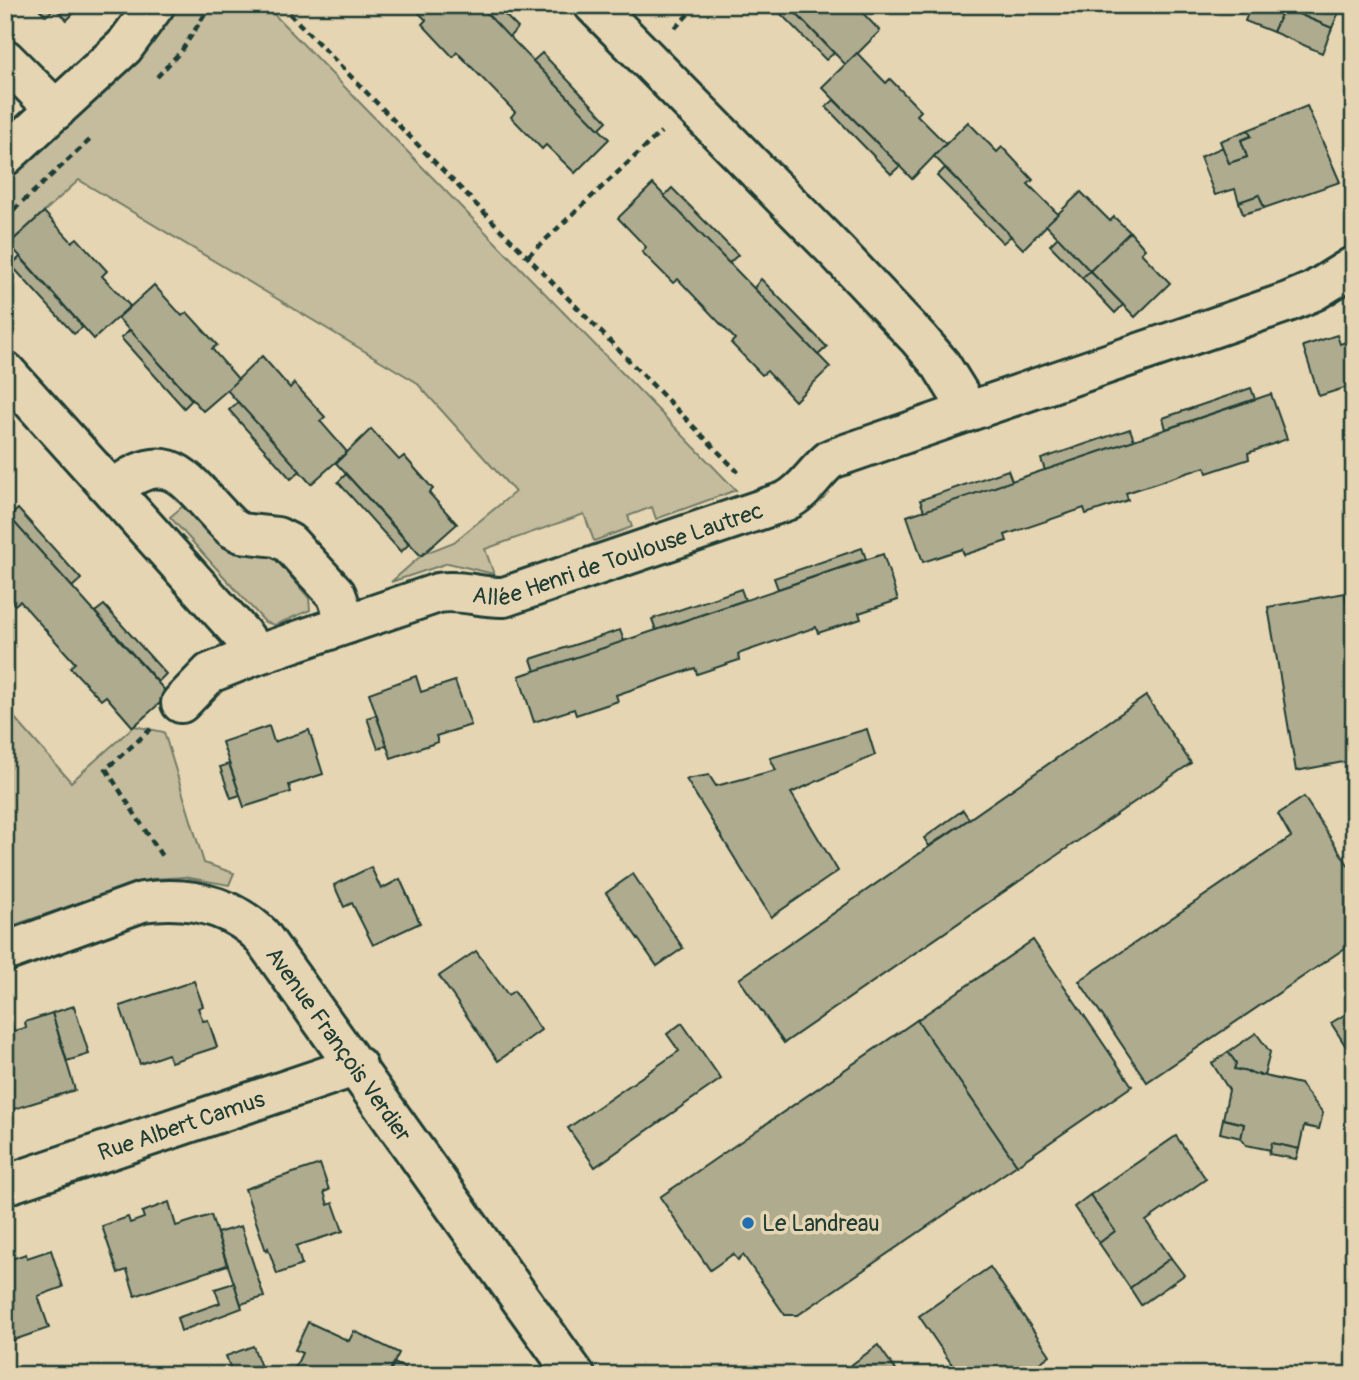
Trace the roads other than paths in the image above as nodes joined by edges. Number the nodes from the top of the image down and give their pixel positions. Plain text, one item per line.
1 (155, 5) edge
2 (594, 5) edge
3 (5, 59) edge
4 (56, 110) junction
5 (5, 156) edge
6 (1354, 266) edge
7 (5, 371) edge
8 (967, 412) junction
9 (113, 491) junction
10 (347, 624) junction
11 (253, 656) junction
12 (181, 703) road end
13 (5, 952) edge
14 (357, 1066) junction
15 (5, 1185) edge
16 (575, 1375) edge

1 - 4 street
2 - 8 street
3 - 4 street
4 - 5 street
6 - 8 street, Allée Henri de Toulouse Lautrec
7 - 9 street
8 - 10 street, Allée Henri de Toulouse Lautrec
9 - 10 street
9 - 11 street
10 - 11 street, Allée Henri de Toulouse Lautrec
11 - 12 street, Allée Henri de Toulouse Lautrec
13 - 14 street, Avenue François Verdier
14 - 15 street, Rue Albert Camus
14 - 16 street, Avenue François Verdier

